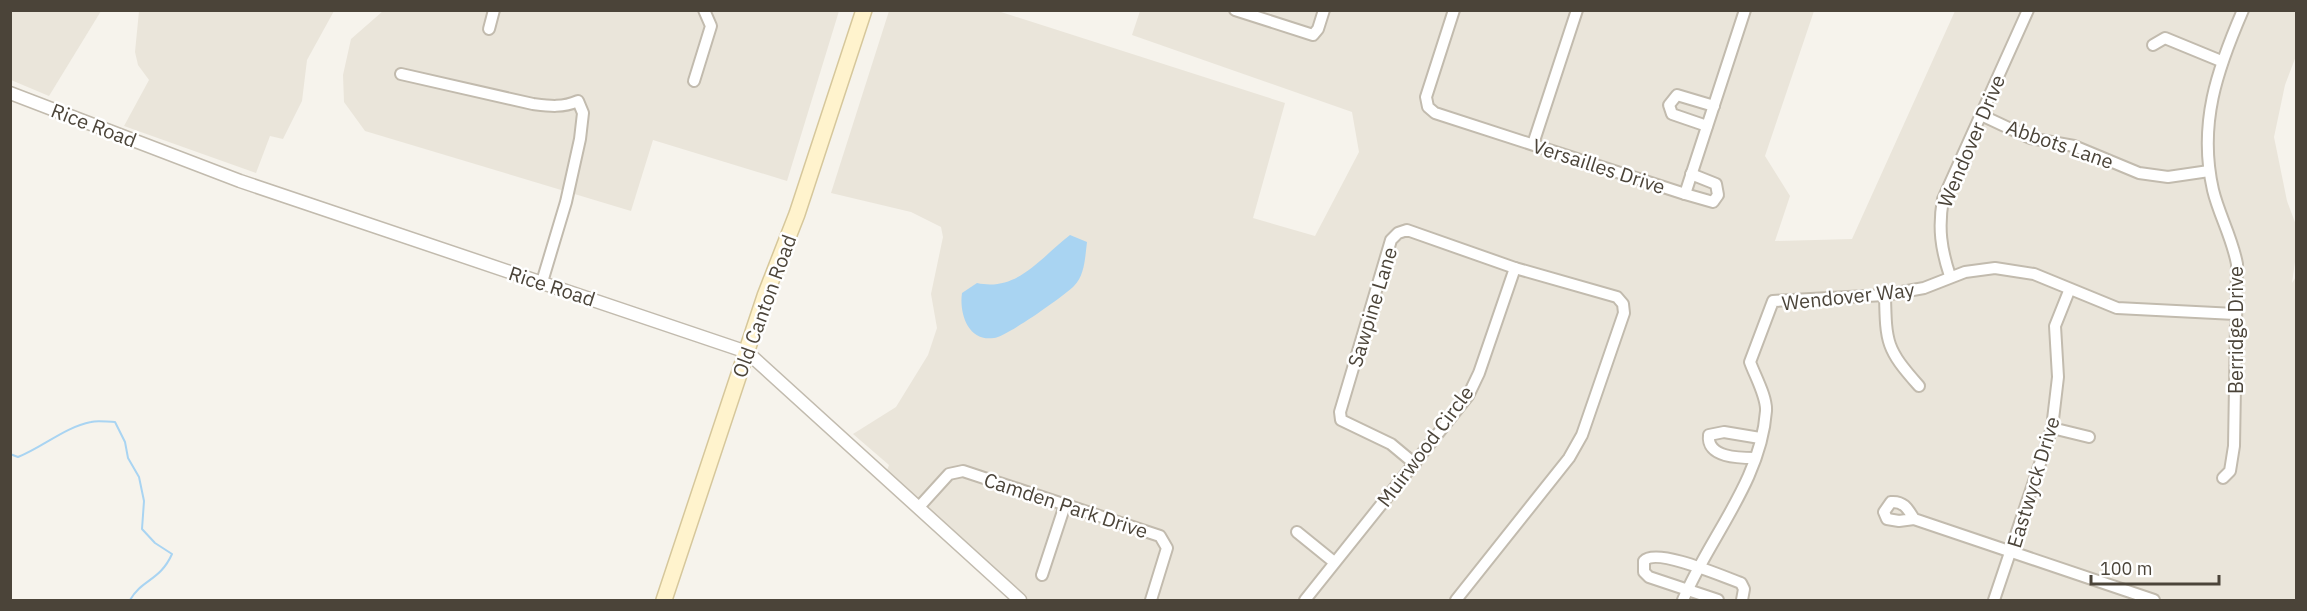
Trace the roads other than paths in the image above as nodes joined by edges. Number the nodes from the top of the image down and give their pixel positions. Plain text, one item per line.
1 (494, 10) edge
2 (704, 10) edge
3 (864, 10) edge
4 (1235, 10) edge
5 (1324, 10) edge
6 (1454, 10) edge
7 (1577, 10) edge
8 (1745, 10) edge
9 (2028, 10) edge
10 (2243, 10) edge
11 (489, 29) dead end
12 (2153, 45) dead end
13 (2221, 61) junction
14 (401, 74) dead end
15 (694, 81) dead end
16 (10, 93) edge
17 (1713, 106) junction
18 (1981, 115) junction
19 (1707, 126) junction
20 (1533, 144) junction
21 (2209, 171) junction
22 (1691, 174) junction
23 (1685, 194) junction
24 (1515, 268) junction
25 (1950, 276) junction
26 (542, 282) junction
27 (2069, 291) junction
28 (1885, 295) junction
29 (2235, 314) junction
30 (747, 352) junction
31 (1919, 386) dead end
32 (2052, 428) junction
33 (2089, 437) dead end
34 (1760, 438) junction
35 (1755, 458) junction
36 (1415, 464) junction
37 (2223, 478) dead end
38 (1065, 505) junction
39 (919, 507) junction
40 (1914, 519) dead end
41 (1297, 532) dead end
42 (2012, 551) junction
43 (1334, 562) junction
44 (1699, 568) junction
45 (1042, 574) dead end
46 (1688, 589) junction
47 (664, 600) edge
48 (1020, 600) edge
49 (1151, 600) edge
50 (1305, 600) edge
51 (1456, 600) edge
52 (1683, 600) edge
53 (1718, 600) edge
54 (1742, 600) edge
55 (1994, 600) edge
56 (2154, 600) edge

1 - 11 street
2 - 15 street
3 - 30 main road, Old Canton Road
4 - 5 street
6 - 20 street, Versailles Drive
7 - 20 street
8 - 17 street, Versailles Drive
9 - 18 street, Wendover Drive
10 - 13 street, Berridge Drive
12 - 13 street
13 - 21 street, Berridge Drive
14 - 26 street
16 - 26 street, Rice Road
17 - 19 street, Versailles Drive
17 - 19 street
18 - 21 street, Abbots Lane
18 - 25 street, Wendover Drive
19 - 22 street, Versailles Drive
20 - 23 street, Versailles Drive
21 - 29 street, Berridge Drive
22 - 23 street, Versailles Drive
22 - 23 street
24 - 36 street, Muirwood Circle
24 - 36 street, Sawpine Lane
24 - 51 street
25 - 27 street, Wendover Way
25 - 28 street, Wendover Way
26 - 30 street, Rice Road
27 - 29 street, Wendover Way
27 - 32 street, Eastwyck Drive
28 - 31 street
28 - 34 street, Wendover Way
29 - 37 street, Berridge Drive
30 - 39 street, Rice Road
30 - 47 main road, Old Canton Road
32 - 33 street
32 - 42 street, Eastwyck Drive
34 - 35 street, Wendover Way
34 - 35 street
35 - 44 street, Wendover Way
36 - 43 street, Muirwood Circle
38 - 39 street, Camden Park Drive
38 - 45 street
38 - 49 street, Camden Park Drive
39 - 48 street, Rice Road
40 - 42 street
41 - 43 street
42 - 55 street, Eastwyck Drive
42 - 56 street
43 - 50 street, Muirwood Circle
44 - 46 street, Wendover Way
44 - 46 street
44 - 54 street
46 - 52 street, Wendover Way
46 - 53 street

